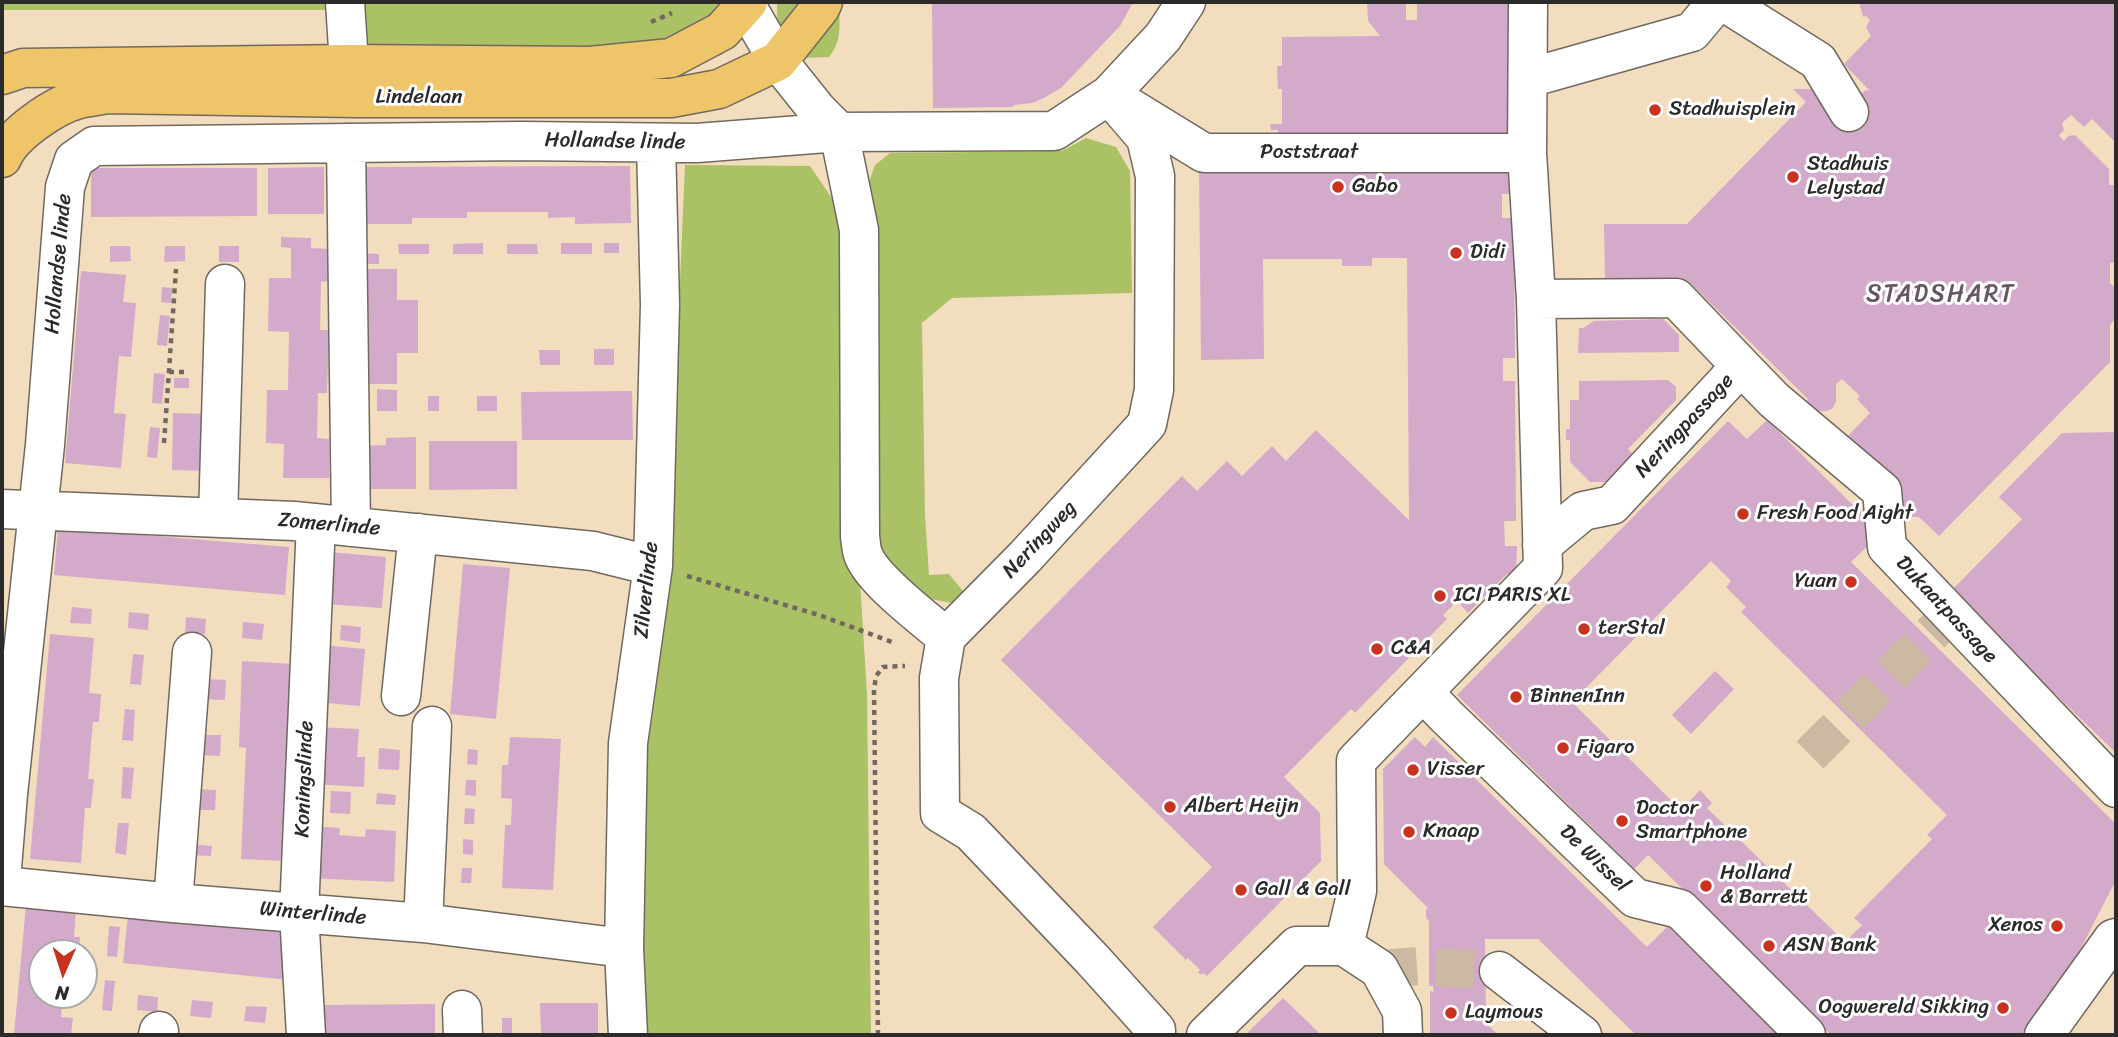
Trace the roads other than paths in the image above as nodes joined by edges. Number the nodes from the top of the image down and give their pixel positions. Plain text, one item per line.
1 (823, 2) edge
2 (1186, 2) edge
3 (1528, 2) edge
4 (1717, 2) edge
5 (1724, 2) edge
6 (345, 3) edge
7 (747, 3) edge
8 (778, 61) junction
9 (1528, 73) junction
10 (2, 75) edge
11 (352, 81) junction
12 (1109, 94) junction
13 (1849, 112) dead end
14 (839, 132) junction
15 (346, 143) junction
16 (656, 143) junction
17 (1527, 153) junction
18 (2, 158) edge
19 (225, 284) dead end
20 (1536, 299) junction
21 (1741, 366) junction
22 (20, 511) edge
23 (218, 518) junction
24 (334, 525) junction
25 (418, 533) junction
26 (1542, 545) junction
27 (653, 566) junction
28 (192, 652) dead end
29 (936, 656) junction
30 (1423, 692) junction
31 (401, 696) dead end
32 (432, 726) dead end
33 (2116, 788) edge
34 (2, 868) edge
35 (2, 886) edge
36 (173, 903) junction
37 (299, 913) junction
38 (424, 923) junction
39 (2115, 933) edge
40 (1344, 946) junction
41 (624, 948) junction
42 (1499, 971) tunnel mouth
43 (306, 1035) edge
44 (628, 1035) edge
45 (1156, 1035) edge
46 (1206, 1035) edge
47 (1403, 1035) edge
48 (1582, 1035) edge
49 (1806, 1035) edge
50 (2044, 1035) edge

1 - 8 main road, Lindelaan
2 - 12 street
3 - 9 street
4 - 9 street
5 - 13 street
6 - 11 street
7 - 8 street
7 - 11 main road, Lindelaan
8 - 11 main road, Lindelaan
8 - 14 street
9 - 17 street
10 - 11 main road, Lindelaan
11 - 18 main road, Lindelaan
12 - 14 street, Hollandse linde
12 - 17 street, Poststraat
12 - 29 street, Neringweg
14 - 16 street, Hollandse linde
14 - 29 street
15 - 16 street, Hollandse linde
15 - 22 street, Hollandse linde
15 - 24 street, Koningslinde
16 - 27 street, Zilverlinde
17 - 20 street
19 - 23 street
20 - 21 street, Neringpassage
20 - 26 street
21 - 26 street, Neringpassage
21 - 33 street, Dukaatpassage
22 - 23 street, Zomerlinde
22 - 34 street, Hollandse linde
23 - 24 street, Zomerlinde
24 - 25 street, Zomerlinde
24 - 37 street, Koningslinde
25 - 27 street, Zomerlinde
25 - 31 street
26 - 30 street
27 - 41 street, Zilverlinde
28 - 36 street
29 - 45 street
30 - 40 street
30 - 49 street, De Wissel
32 - 38 street
35 - 36 street, Winterlinde
36 - 37 street, Winterlinde
37 - 38 street, Winterlinde
37 - 43 street, Koningslinde
38 - 41 street, Winterlinde
39 - 50 street
40 - 46 street
40 - 47 street
41 - 44 street, Zilverlinde
42 - 48 street

